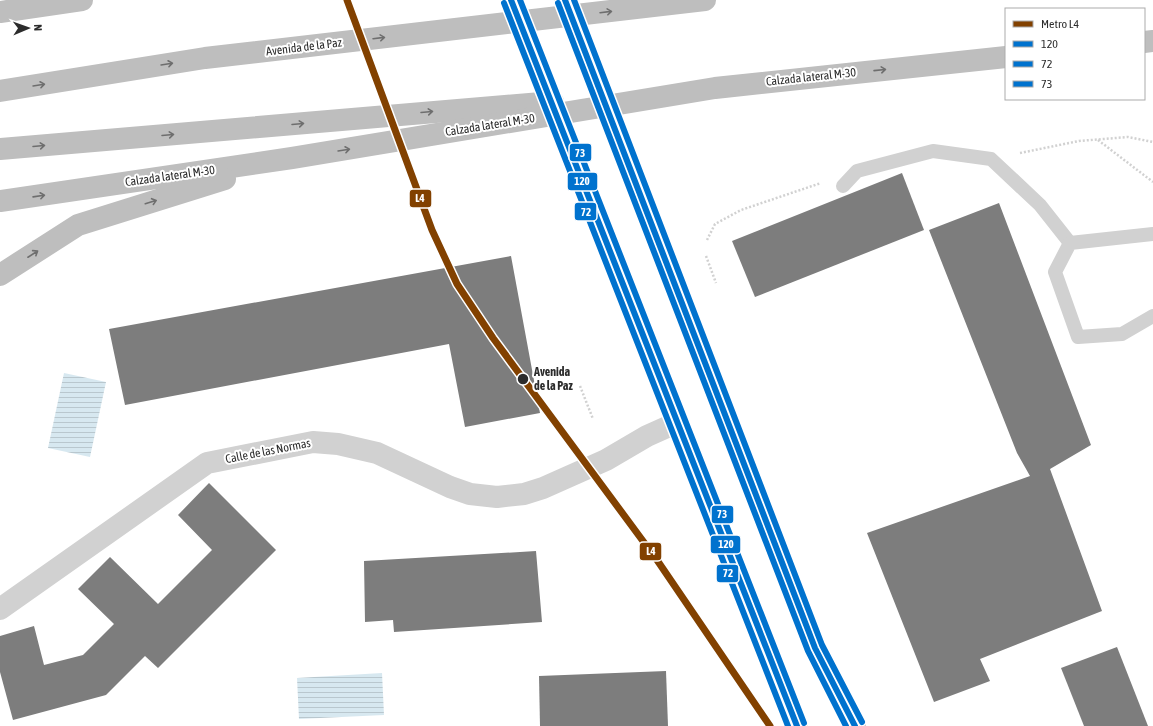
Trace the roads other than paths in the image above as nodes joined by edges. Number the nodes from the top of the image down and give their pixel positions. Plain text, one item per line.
1 (82, 0) edge
2 (510, 0) edge
3 (565, 0) edge
4 (704, 0) edge
5 (0, 12) edge
6 (1005, 57) edge
7 (716, 88) junction
8 (0, 91) edge
9 (0, 149) edge
10 (292, 158) junction
11 (843, 186) dead end
12 (0, 202) edge
13 (1153, 234) edge
14 (1070, 243) junction
15 (0, 275) edge
16 (1153, 316) edge
17 (676, 423) junction
18 (0, 610) edge
19 (797, 726) edge
20 (855, 726) edge

1 - 5 highway
2 - 17 main road, bridge
3 - 20 main road, bridge
8 -> 4 highway, Avenida de la Paz
7 -> 6 highway, Calzada lateral M-30
9 -> 7 highway
10 -> 7 highway, Calzada lateral M-30
12 -> 10 highway, Calzada lateral M-30
15 -> 10 highway
11 - 14 lane
13 - 14 lane
14 - 16 lane
17 - 18 street, Calle de las Normas
17 - 19 main road

